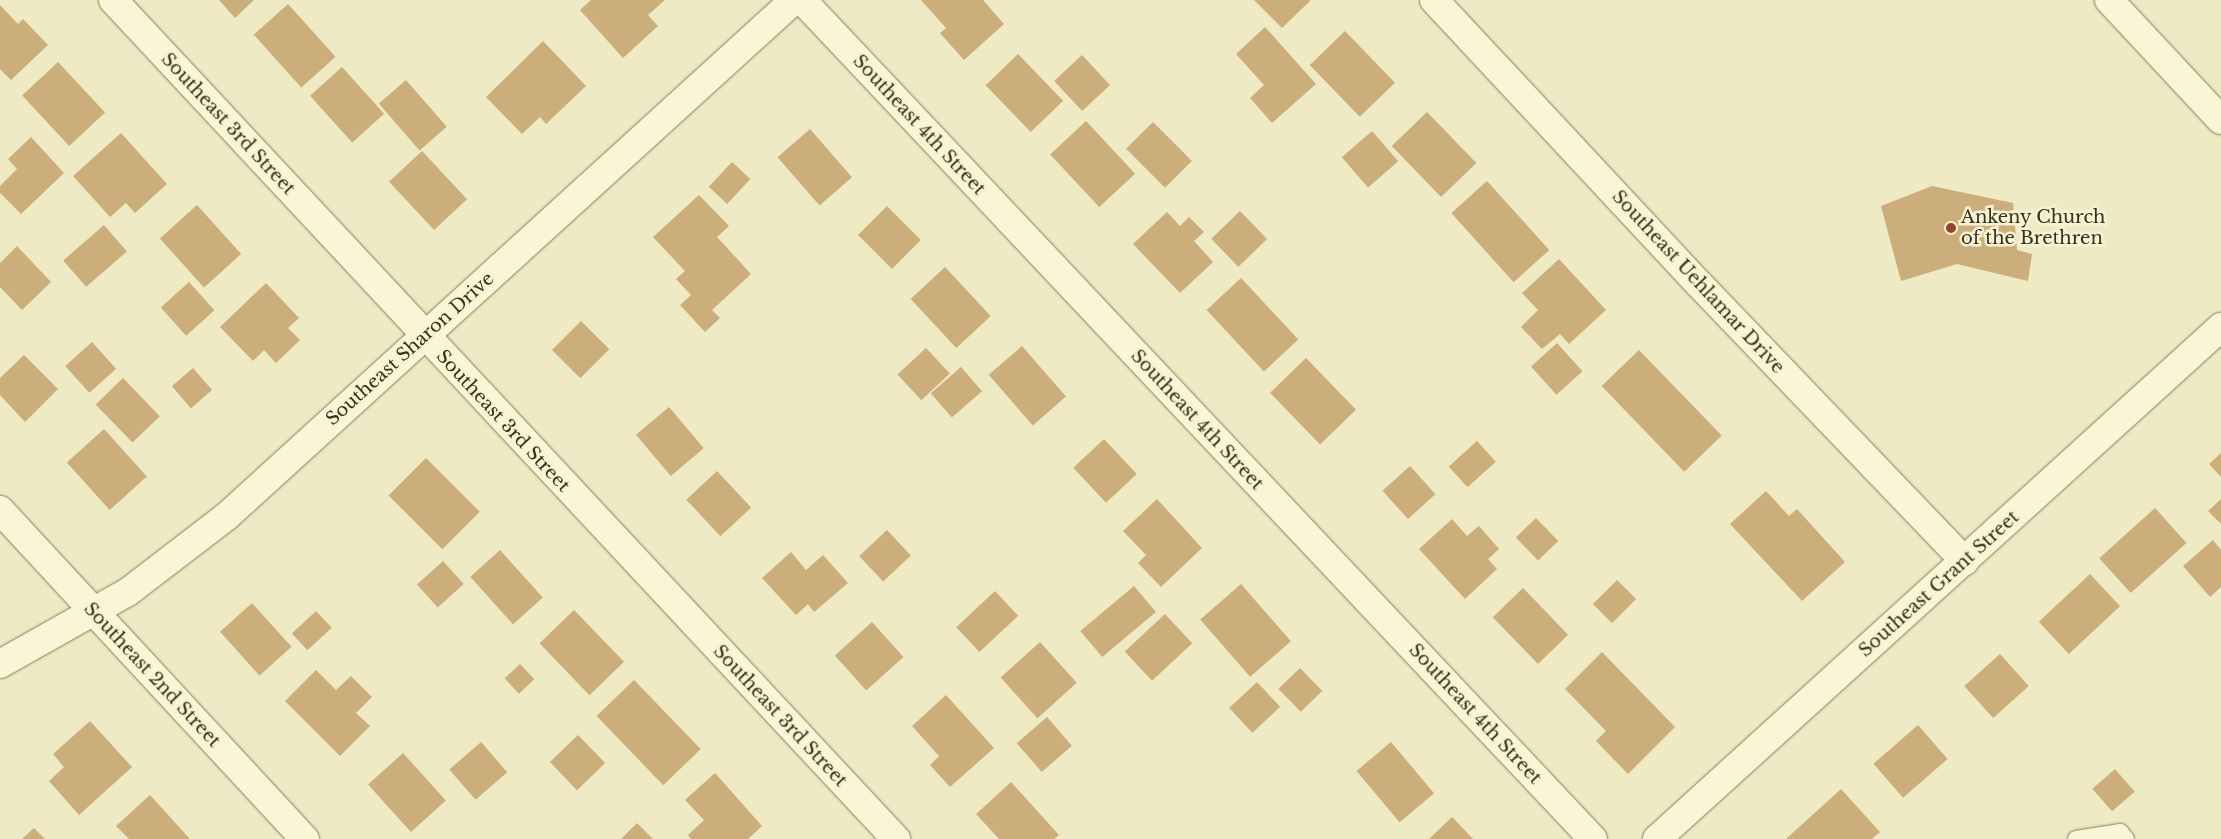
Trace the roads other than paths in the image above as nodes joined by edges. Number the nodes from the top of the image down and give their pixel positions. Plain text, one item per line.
1 (113, 0) edge
2 (794, 0) edge
3 (802, 0) edge
4 (1434, 0) edge
5 (2109, 0) edge
6 (2221, 120) edge
7 (2221, 327) edge
8 (424, 336) junction
9 (0, 510) edge
10 (1965, 561) junction
11 (94, 612) junction
12 (0, 664) edge
13 (305, 839) edge
14 (896, 839) edge
15 (1593, 839) edge
16 (1657, 839) edge
17 (2076, 839) edge
18 (2126, 839) edge

1 - 8 street, Southeast 3rd Street
2 - 8 street, Southeast Sharon Drive
3 - 15 street, Southeast 4th Street
4 - 10 street, Southeast Uehlamar Drive
5 - 6 street
7 - 10 street, Southeast Grant Street
8 - 11 street, Southeast Sharon Drive
8 - 14 street, Southeast 3rd Street
9 - 11 street, Southeast 2nd Street
10 - 16 street, Southeast Grant Street
11 - 12 street, Southeast Sharon Drive
11 - 13 street, Southeast 2nd Street
17 - 18 lane

